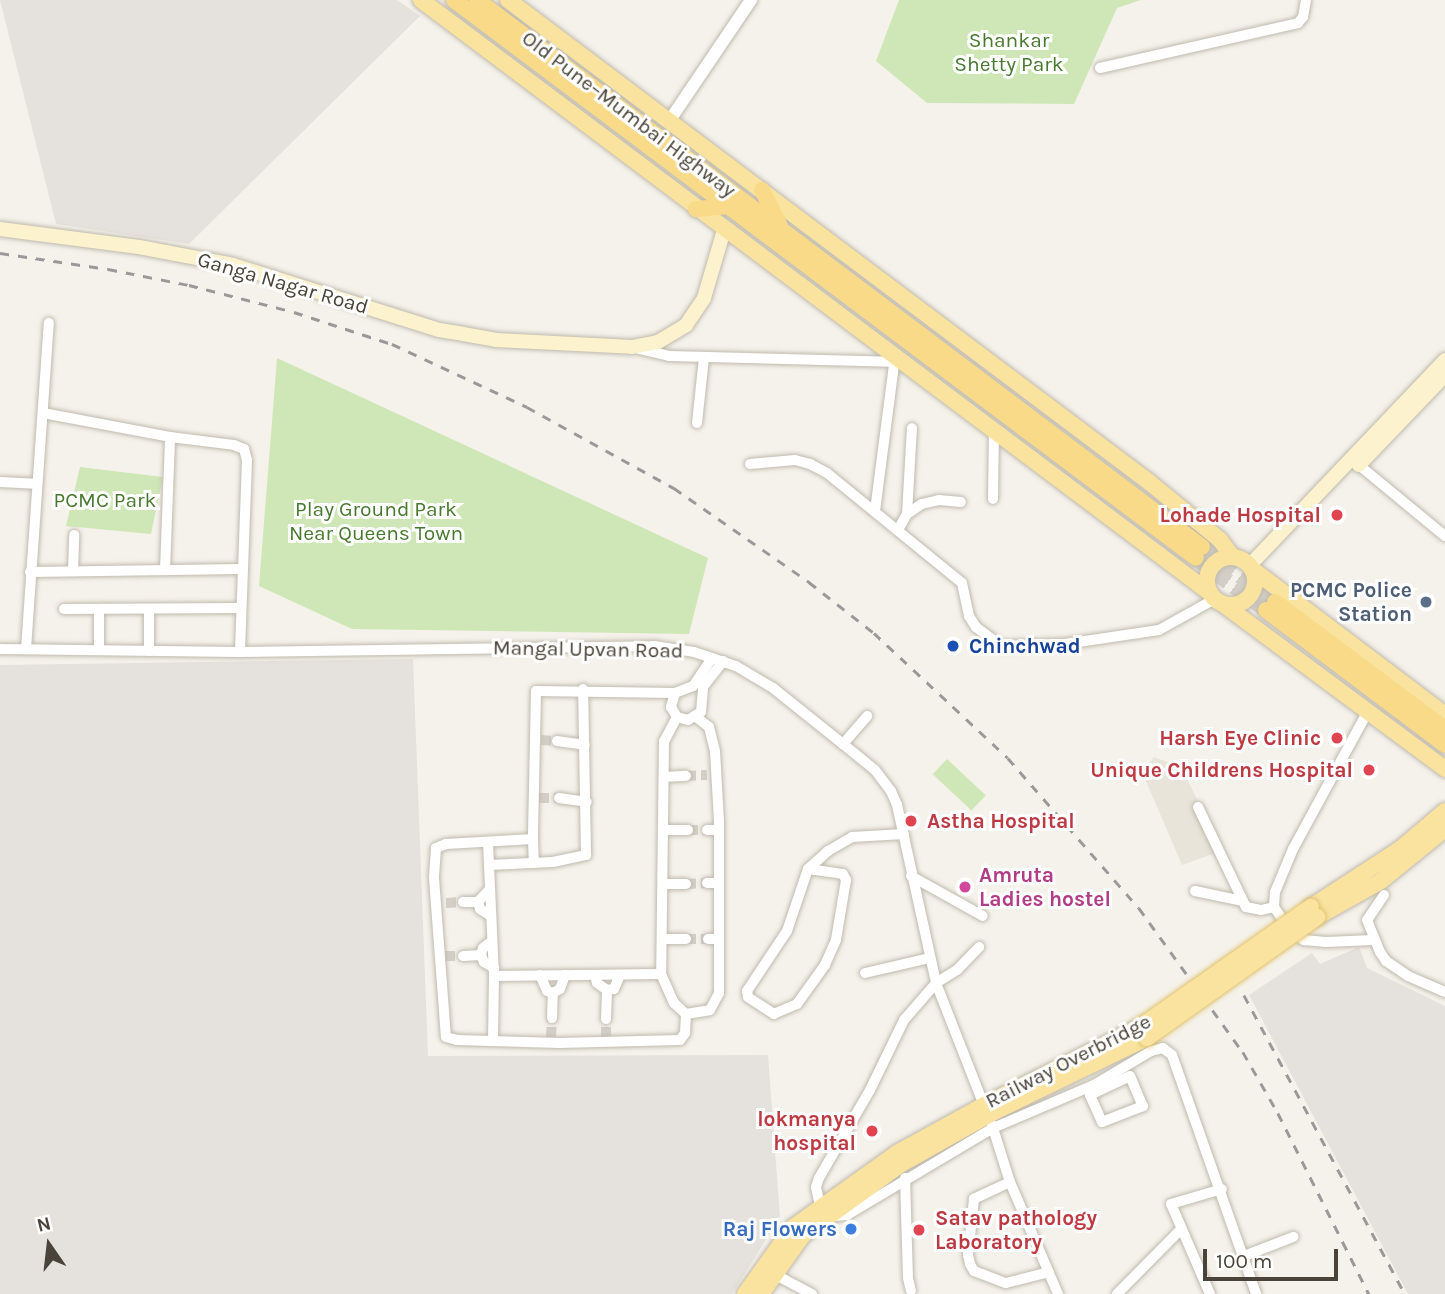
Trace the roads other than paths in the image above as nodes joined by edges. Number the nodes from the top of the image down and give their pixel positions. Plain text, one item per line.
1 (421, 0) edge
2 (454, 0) edge
3 (477, 0) edge
4 (508, 0) edge
5 (751, 0) edge
6 (1306, 0) edge
7 (1100, 68) dead end
8 (670, 120) junction
9 (762, 190) junction
10 (729, 206) junction
11 (696, 209) junction
12 (0, 229) edge
13 (781, 229) junction
14 (724, 230) junction
15 (49, 323) dead end
16 (632, 347) junction
17 (704, 357) junction
18 (1445, 360) edge
19 (897, 363) junction
20 (1445, 375) edge
21 (43, 413) junction
22 (697, 423) dead end
23 (912, 428) dead end
24 (993, 430) junction
25 (170, 437) junction
26 (1355, 462) junction
27 (750, 464) dead end
28 (0, 482) edge
29 (36, 484) junction
30 (993, 499) dead end
31 (961, 502) dead end
32 (875, 511) junction
33 (906, 514) junction
34 (898, 530) junction
35 (74, 535) dead end
36 (1445, 536) edge
37 (1233, 556) junction
38 (1251, 567) junction
39 (243, 569) junction
40 (164, 570) junction
41 (73, 571) junction
42 (30, 572) junction
43 (1216, 598) junction
44 (1270, 606) tunnel mouth
45 (149, 608) junction
46 (241, 608) junction
47 (64, 609) dead end
48 (99, 609) junction
49 (0, 649) edge
50 (26, 649) junction
51 (99, 650) junction
52 (149, 651) junction
53 (240, 652) junction
54 (712, 657) junction
55 (1341, 659) junction
56 (723, 662) junction
57 (583, 689) junction
58 (675, 693) junction
59 (1368, 711) junction
60 (1445, 715) edge
61 (867, 716) dead end
62 (677, 717) junction
63 (696, 717) junction
64 (1445, 729) edge
65 (585, 740) junction
66 (557, 741) tunnel mouth
67 (844, 744) junction
68 (1445, 745) edge
69 (1445, 769) edge
70 (686, 776) tunnel mouth
71 (664, 777) junction
72 (586, 797) junction
73 (559, 798) tunnel mouth
74 (1198, 807) dead end
75 (1445, 811) edge
76 (1445, 828) edge
77 (664, 830) junction
78 (688, 830) tunnel mouth
79 (707, 830) tunnel mouth
80 (719, 830) junction
81 (904, 834) junction
82 (533, 839) junction
83 (488, 844) junction
84 (534, 863) junction
85 (489, 865) junction
86 (808, 869) junction
87 (911, 876) junction
88 (707, 883) tunnel mouth
89 (719, 883) junction
90 (664, 884) junction
91 (686, 884) tunnel mouth
92 (490, 888) junction
93 (1195, 891) dead end
94 (1384, 895) dead end
95 (1242, 901) junction
96 (463, 902) tunnel mouth
97 (478, 902) junction
98 (1274, 907) junction
99 (1314, 912) junction
100 (491, 916) junction
101 (983, 916) dead end
102 (664, 939) junction
103 (686, 939) tunnel mouth
104 (1374, 940) junction
105 (492, 941) junction
106 (979, 947) dead end
107 (481, 955) junction
108 (463, 956) tunnel mouth
109 (930, 958) junction
110 (494, 972) junction
111 (865, 973) dead end
112 (661, 974) junction
113 (540, 975) junction
114 (565, 975) junction
115 (595, 975) junction
116 (620, 975) junction
117 (936, 983) junction
118 (607, 990) junction
119 (1445, 992) edge
120 (553, 993) junction
121 (687, 1014) junction
122 (552, 1018) tunnel mouth
123 (606, 1019) tunnel mouth
124 (493, 1040) junction
125 (1104, 1084) junction
126 (981, 1098) dead end
127 (992, 1125) junction
128 (905, 1178) junction
129 (1010, 1182) junction
130 (1222, 1189) junction
131 (823, 1211) junction
132 (1181, 1229) junction
133 (1293, 1237) dead end
134 (1244, 1256) junction
135 (1049, 1272) junction
136 (774, 1274) junction
137 (911, 1291) dead end
138 (745, 1294) edge
139 (761, 1294) edge
140 (812, 1294) edge
141 (1058, 1294) edge
142 (1117, 1294) edge
143 (1210, 1294) edge
144 (1256, 1294) edge

1 - 11 main road
2 - 10 highway, Old Pune–Mumbai Highway
3 - 13 highway, Old Pune–Mumbai Highway
4 - 8 main road
5 - 8 street
6 - 7 street
8 - 9 main road
9 - 13 highway
9 - 37 main road
10 - 11 highway
10 - 13 highway, Old Pune–Mumbai Highway
11 - 14 main road
12 - 16 main road, Ganga Nagar Road
14 - 16 main road, Ganga Nagar Road
14 - 19 main road
15 - 21 street
16 - 17 street
17 - 19 street
17 - 22 street
18 - 26 main road
19 - 24 main road
19 - 32 street
20 - 26 main road
21 - 25 street
21 - 29 street
23 - 33 street
24 - 30 street
24 - 43 main road
25 - 39 street
25 - 40 street
26 - 36 street
26 - 38 main road
27 - 32 street
28 - 29 street
29 - 42 street
31 - 33 street
32 - 34 street
33 - 34 street
34 - 43 street
35 - 41 street
37 - 38 main road
37 - 43 main road
38 - 43 main road
38 - 60 main road
39 - 40 street
39 - 46 street
40 - 41 street
41 - 42 street
42 - 50 street
43 - 59 main road
44 - 55 highway
45 - 46 street
45 - 48 street
45 - 52 street
46 - 53 street
47 - 48 street
48 - 51 street
49 - 50 street, Mangal Upvan Road
50 - 51 street, Mangal Upvan Road
51 - 52 street, Mangal Upvan Road
52 - 53 street, Mangal Upvan Road
53 - 54 street, Mangal Upvan Road
54 - 56 street, Mangal Upvan Road
54 - 58 street
55 - 64 highway
55 - 68 highway
56 - 63 street
56 - 67 street, Mangal Upvan Road
57 - 58 street
57 - 65 street
57 - 82 street
58 - 62 street
59 - 69 main road
59 - 98 street
61 - 67 street
62 - 63 street
62 - 71 street
63 - 80 street
65 - 66 street
65 - 72 street
67 - 81 street, Mangal Upvan Road
70 - 71 street
71 - 77 street
72 - 73 street
72 - 84 street
74 - 95 street
75 - 99 main road
76 - 99 main road
77 - 78 street
77 - 90 street
79 - 80 street
80 - 89 street
81 - 86 street
81 - 87 street, Mangal Upvan Road
82 - 83 street
82 - 84 street
83 - 85 street
83 - 124 street
84 - 85 street
85 - 92 street
86 - 86 street
87 - 101 street
87 - 109 street, Mangal Upvan Road
88 - 89 street
89 - 121 street
90 - 91 street
90 - 102 street
92 - 97 street
92 - 100 street
93 - 95 street
94 - 104 street
95 - 98 street
96 - 97 street
97 - 100 street
98 - 104 street
99 - 131 main road, Railway Overbridge, bridge
100 - 105 street
102 - 103 street
102 - 112 street
104 - 119 street
105 - 107 street
105 - 110 street
106 - 117 street
107 - 108 street
107 - 110 street
109 - 111 street
109 - 117 street, Mangal Upvan Road
110 - 113 street
110 - 124 street
112 - 116 street
112 - 121 street
113 - 114 street
113 - 120 street
114 - 115 street
114 - 120 street
115 - 116 street
115 - 118 street
116 - 118 street
117 - 126 street, Mangal Upvan Road
117 - 131 street
118 - 123 street
120 - 122 street
121 - 124 street
125 - 125 street
125 - 127 street
125 - 130 street
127 - 128 street
127 - 129 street
128 - 131 street
128 - 137 street
129 - 135 street
129 - 135 street
130 - 132 street
130 - 134 street
131 - 136 main road
131 - 138 main road
132 - 142 street
132 - 143 street
133 - 134 street
134 - 144 street
135 - 141 street
136 - 139 main road
136 - 140 street

